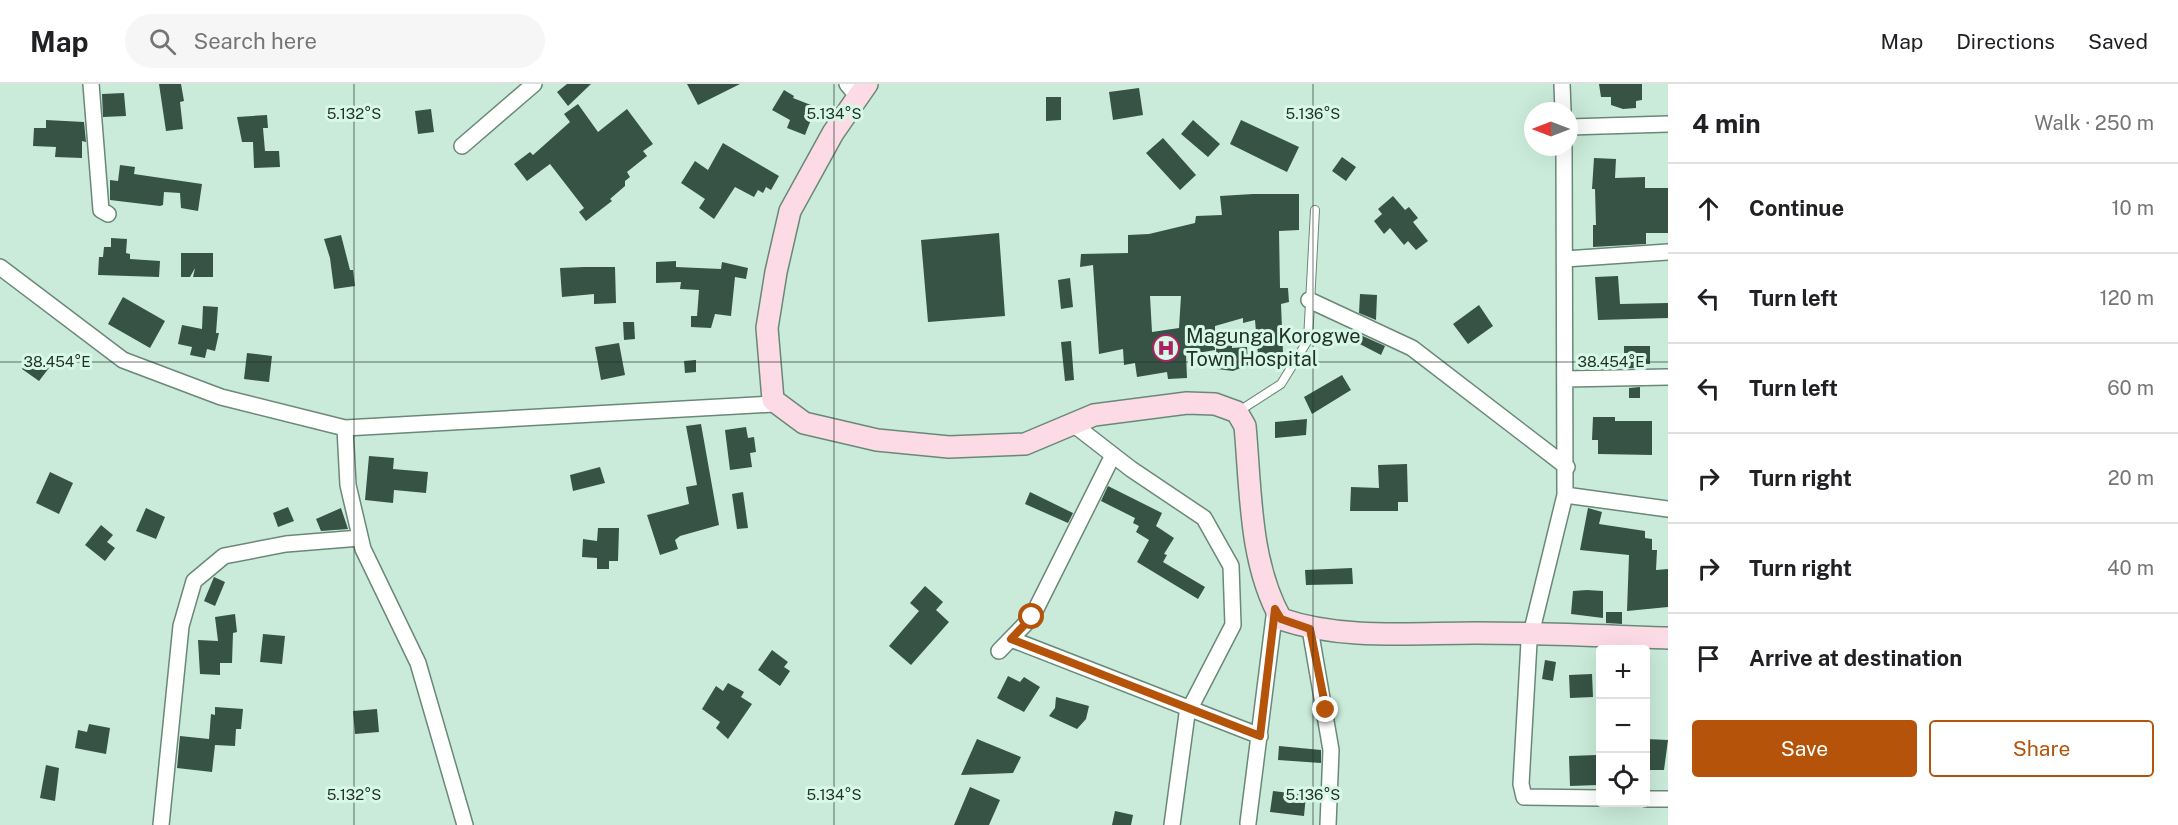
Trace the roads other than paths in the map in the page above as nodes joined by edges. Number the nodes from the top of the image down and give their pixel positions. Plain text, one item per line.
1 (91, 84) edge
2 (534, 84) edge
3 (1562, 84) edge
4 (857, 88) edge
5 (1563, 102) edge
6 (1668, 124) edge
7 (1578, 127) edge
8 (462, 146) dead end
9 (1564, 156) edge
10 (1316, 210) dead end
11 (108, 214) dead end
12 (1668, 252) edge
13 (1565, 259) junction
14 (0, 267) edge
15 (1310, 300) junction
16 (1668, 377) edge
17 (1565, 379) junction
18 (773, 400) junction
19 (1237, 412) junction
20 (1073, 424) junction
21 (345, 428) junction
22 (1113, 455) junction
23 (1567, 467) junction
24 (1565, 495) junction
25 (1668, 508) edge
26 (360, 538) junction
27 (1275, 609) junction
28 (1310, 629) junction
29 (1530, 633) junction
30 (1668, 638) edge
31 (1011, 639) junction
32 (999, 651) dead end
33 (1190, 709) junction
34 (1260, 736) junction
35 (1596, 798) edge
36 (1650, 799) edge
37 (1668, 800) edge
38 (1248, 823) dead end
39 (161, 825) edge
40 (465, 825) edge
41 (1172, 825) edge
42 (1328, 825) edge

1 - 11 street
2 - 8 street
3 - 5 street
4 - 18 street
6 - 7 street
9 - 13 street
10 - 15 lane
12 - 13 street
13 - 17 street
14 - 21 street
15 - 19 lane
15 - 23 street
16 - 17 street
17 - 23 street
18 - 20 street
18 - 21 street
19 - 20 street
19 - 27 street
20 - 22 street
21 - 26 street
22 - 31 street
22 - 33 street
23 - 24 street
24 - 25 street
24 - 29 street
26 - 39 street
26 - 40 street
27 - 28 street
27 - 34 street
28 - 29 street
28 - 42 street
29 - 30 street
29 - 35 street
31 - 32 street
31 - 33 street
33 - 34 street
33 - 41 street
34 - 38 street
36 - 37 street

